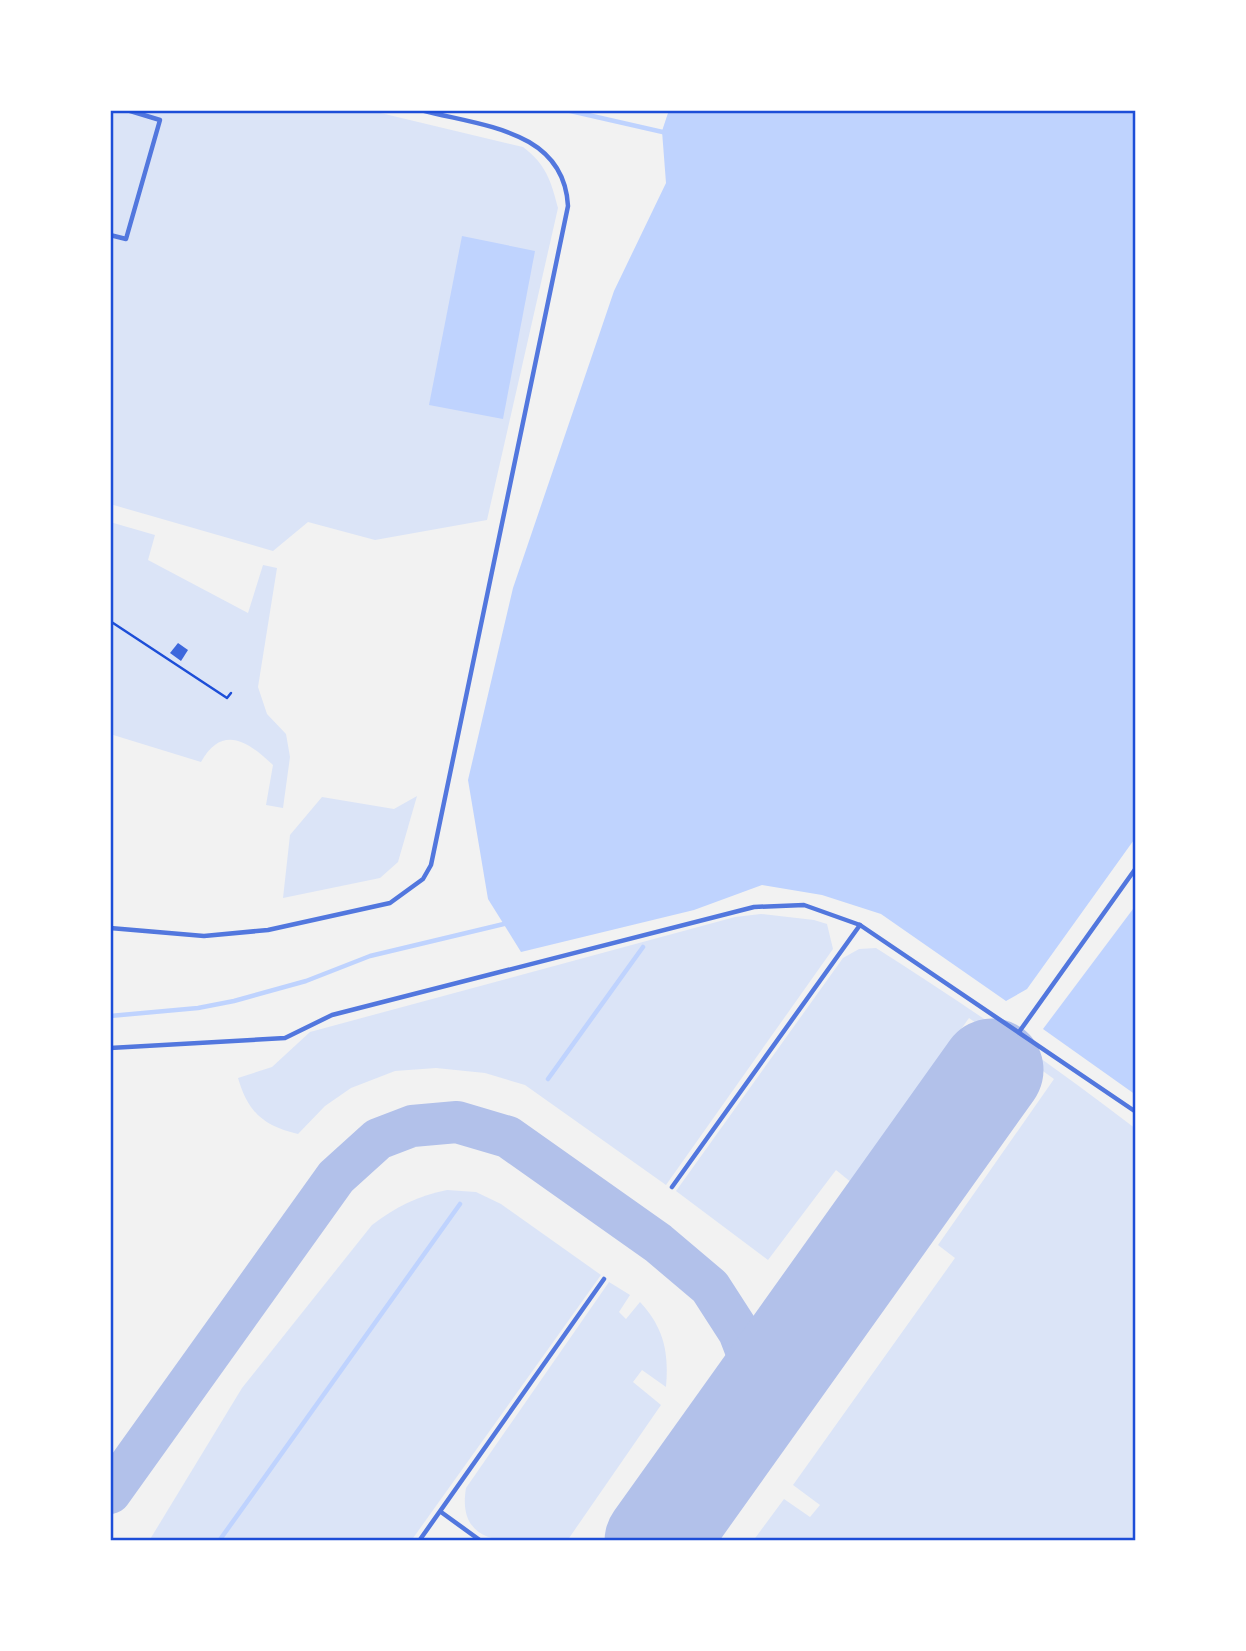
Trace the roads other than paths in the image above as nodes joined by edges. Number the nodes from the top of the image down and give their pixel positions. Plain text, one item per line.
1 (127, 110) edge
2 (421, 110) edge
3 (110, 235) edge
4 (1136, 867) edge
5 (860, 925) junction
6 (110, 928) edge
7 (1019, 1032) junction
8 (110, 1048) edge
9 (1136, 1112) edge
10 (672, 1187) dead end
11 (604, 1279) dead end
12 (441, 1512) junction
13 (419, 1541) edge
14 (481, 1541) edge

1 - 3 lane
2 - 6 lane
4 - 7 lane
5 - 7 lane
5 - 8 lane
5 - 10 lane
7 - 9 lane
11 - 12 lane
12 - 13 lane
12 - 14 lane

